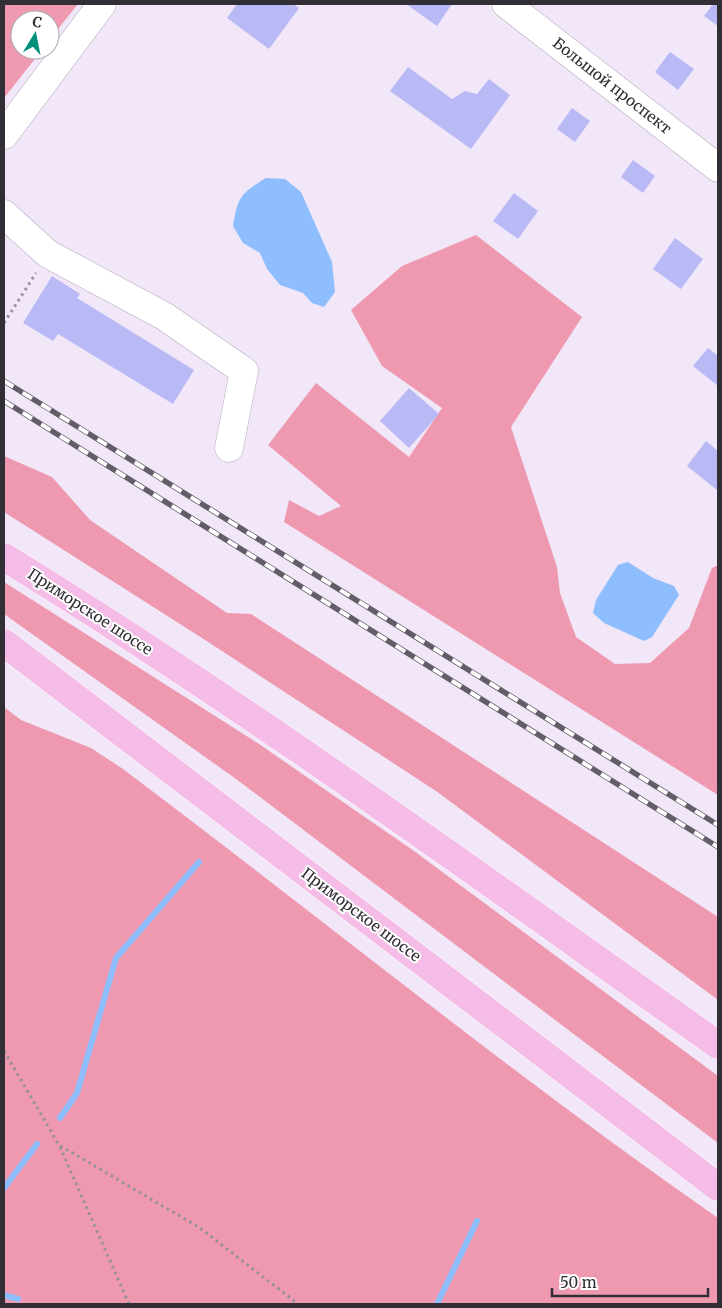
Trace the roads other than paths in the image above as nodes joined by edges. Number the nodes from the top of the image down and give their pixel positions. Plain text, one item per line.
1 (102, 4) edge
2 (506, 4) edge
3 (4, 135) edge
4 (718, 168) edge
5 (4, 214) edge
6 (229, 448) dead end
7 (4, 557) edge
8 (4, 643) edge
9 (718, 1045) edge
10 (718, 1187) edge

1 - 3 street
2 - 4 street, Большой проспект
5 - 6 street
7 - 9 main road, Приморское шоссе
8 - 10 main road, Приморское шоссе

